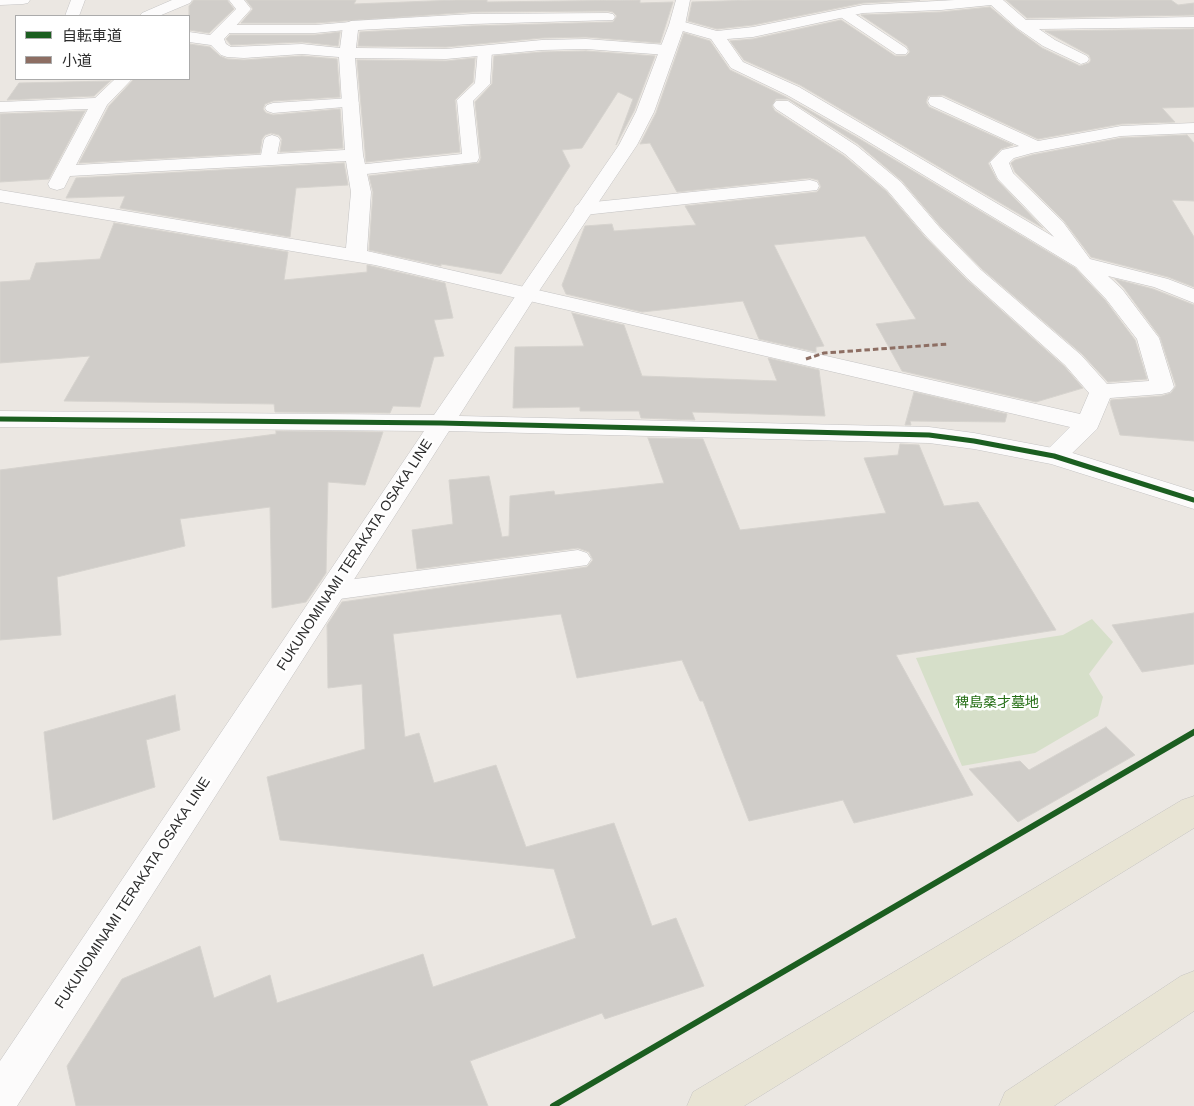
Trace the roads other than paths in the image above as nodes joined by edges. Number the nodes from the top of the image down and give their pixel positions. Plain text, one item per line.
1 (24, 0) edge
2 (78, 0) edge
3 (185, 0) edge
4 (236, 0) edge
5 (993, 0) edge
6 (0, 1) edge
7 (680, 12) edge
8 (844, 13) junction
9 (72, 15) edge
10 (149, 15) edge
11 (608, 17) dead end
12 (1194, 22) edge
13 (351, 26) junction
14 (1022, 26) junction
15 (221, 35) junction
16 (717, 36) junction
17 (190, 37) edge
18 (485, 50) junction
19 (668, 50) junction
20 (900, 50) dead end
21 (347, 52) junction
22 (1081, 59) dead end
23 (737, 65) junction
24 (123, 80) edge
25 (936, 101) dead end
26 (100, 103) junction
27 (351, 103) junction
28 (0, 107) edge
29 (274, 108) dead end
30 (1194, 128) edge
31 (272, 140) dead end
32 (1036, 147) junction
33 (268, 160) junction
34 (355, 162) junction
35 (64, 171) junction
36 (810, 186) dead end
37 (0, 196) edge
38 (47, 203) junction
39 (584, 209) junction
40 (356, 256) junction
41 (1083, 263) junction
42 (526, 294) junction
43 (1194, 297) edge
44 (1101, 392) junction
45 (0, 419) edge
46 (441, 423) junction
47 (1088, 424) junction
48 (1054, 456) junction
49 (1194, 500) edge
50 (578, 559) dead end
51 (332, 591) junction
52 (1194, 810) edge
53 (1194, 989) edge
54 (0, 1096) edge
55 (707, 1106) edge
56 (1019, 1106) edge

1 - 6 street
2 - 9 lane
3 - 10 street
4 - 15 street
5 - 8 street
5 - 14 street
7 - 16 street
7 - 19 street, FUKUNOMINAMI TERAKATA OSAKA LINE
8 - 16 street
8 - 20 lane
11 - 13 street
12 - 14 street
13 - 15 lane
13 - 21 street
14 - 22 street
15 - 17 street
15 - 21 street
16 - 23 street
18 - 19 street
18 - 21 street
18 - 34 lane
19 - 39 street, FUKUNOMINAMI TERAKATA OSAKA LINE
21 - 27 street
23 - 41 street
23 - 44 street
24 - 26 street
25 - 32 street
26 - 28 street
26 - 35 street
27 - 29 lane
27 - 34 street
30 - 32 street
31 - 33 lane
32 - 41 street
33 - 34 street
33 - 35 street
34 - 40 street
35 - 38 street
36 - 39 street
37 - 38 street
38 - 40 street
39 - 42 street, FUKUNOMINAMI TERAKATA OSAKA LINE
40 - 42 street
41 - 43 street
41 - 44 street
42 - 46 street, FUKUNOMINAMI TERAKATA OSAKA LINE
42 - 47 street
44 - 47 street
45 - 46 street
46 - 48 street
46 - 51 street, FUKUNOMINAMI TERAKATA OSAKA LINE
47 - 48 street
48 - 49 street
50 - 51 lane
51 - 54 street, FUKUNOMINAMI TERAKATA OSAKA LINE
52 - 55 main road
53 - 56 main road

